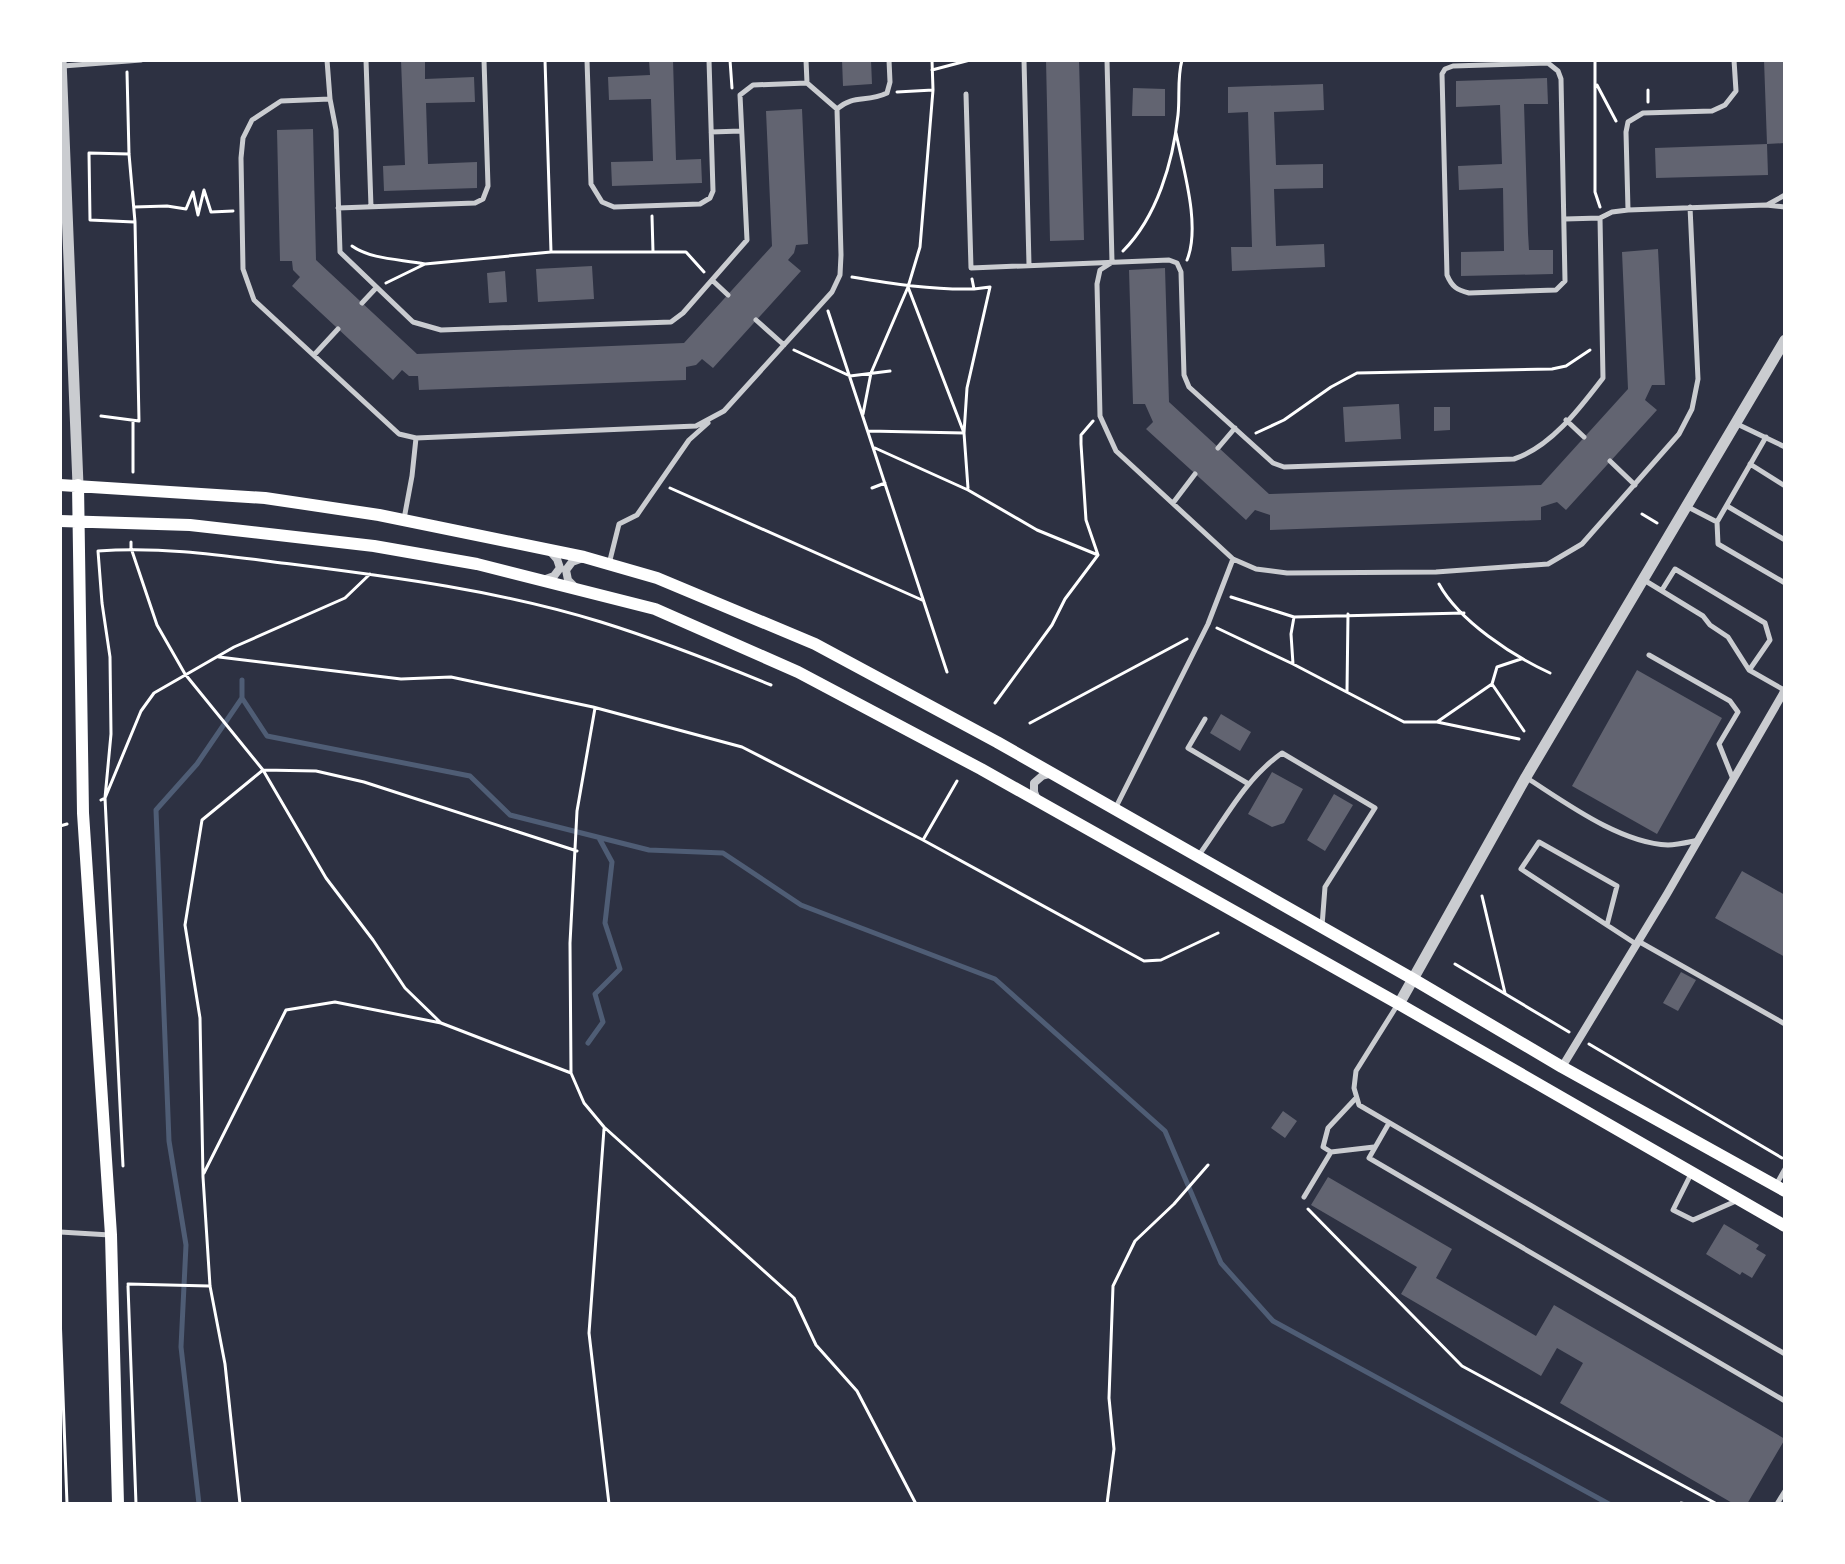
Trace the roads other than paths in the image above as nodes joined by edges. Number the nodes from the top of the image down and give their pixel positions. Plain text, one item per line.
1 (141, 60) edge
2 (327, 60) edge
3 (366, 60) edge
4 (484, 60) edge
5 (587, 60) edge
6 (709, 60) edge
7 (806, 60) edge
8 (889, 60) edge
9 (1024, 60) edge
10 (1107, 60) edge
11 (1734, 60) edge
12 (61, 64) edge
13 (807, 83) junction
14 (966, 94) dead end
15 (330, 99) junction
16 (837, 109) junction
17 (741, 131) junction
18 (711, 132) junction
19 (1785, 195) edge
20 (1766, 205) junction
21 (371, 207) junction
22 (1690, 207) junction
23 (1785, 207) edge
24 (337, 208) junction
25 (1628, 210) junction
26 (1601, 217) junction
27 (1565, 219) junction
28 (1112, 262) junction
29 (1029, 265) junction
30 (712, 280) junction
31 (376, 288) junction
32 (728, 295) dead end
33 (362, 303) dead end
34 (756, 320) dead end
35 (338, 329) dead end
36 (1785, 340) edge
37 (784, 345) junction
38 (314, 355) junction
39 (712, 420) junction
40 (1566, 420) junction
41 (1735, 423) junction
42 (1235, 428) junction
43 (1584, 437) dead end
44 (1766, 437) junction
45 (416, 438) junction
46 (1785, 447) edge
47 (1218, 448) dead end
48 (1610, 461) dead end
49 (1750, 464) junction
50 (1195, 474) dead end
51 (60, 485) edge
52 (78, 485) junction
53 (1635, 485) junction
54 (1785, 486) edge
55 (1173, 503) junction
56 (1686, 506) junction
57 (1727, 506) junction
58 (404, 519) junction
59 (78, 520) junction
60 (60, 521) edge
61 (1717, 522) junction
62 (1785, 540) edge
63 (549, 550) junction
64 (584, 557) junction
65 (1233, 559) junction
66 (609, 564) junction
67 (1643, 579) junction
68 (542, 580) junction
69 (1785, 583) edge
70 (576, 588) junction
71 (1662, 590) junction
72 (1649, 655) dead end
73 (1749, 670) junction
74 (1785, 690) edge
75 (1205, 719) dead end
76 (1054, 773) junction
77 (1526, 777) junction
78 (1733, 779) junction
79 (1247, 783) junction
80 (1039, 803) junction
81 (1115, 808) junction
82 (1699, 840) junction
83 (1198, 856) junction
84 (1607, 925) junction
85 (1322, 927) junction
86 (1637, 942) junction
87 (1413, 979) junction
88 (1399, 1004) junction
89 (1785, 1024) edge
90 (1562, 1067) junction
91 (1357, 1098) junction
92 (1389, 1123) junction
93 (1375, 1147) junction
94 (1331, 1152) junction
95 (1785, 1169) edge
96 (1692, 1173) junction
97 (1780, 1188) edge
98 (1304, 1197) road end
99 (1739, 1200) junction
100 (1785, 1226) edge
101 (60, 1232) edge
102 (111, 1235) junction
103 (1785, 1354) edge
104 (1785, 1401) edge
105 (1785, 1491) edge
106 (118, 1504) edge
107 (1777, 1504) edge

1 - 12 lane
2 - 15 lane
3 - 21 lane
4 - 21 lane
5 - 18 lane
6 - 18 lane
7 - 13 lane
8 - 16 lane
9 - 29 lane
10 - 28 lane
11 - 25 lane
12 - 52 street
13 - 16 lane
13 - 17 lane
14 - 29 lane
15 - 24 lane
15 - 38 lane
16 - 37 lane
17 - 18 lane
17 - 30 lane
19 - 20 lane
20 - 22 lane
20 - 23 lane
21 - 24 lane
22 - 25 lane
22 - 53 lane
24 - 31 lane
25 - 26 lane
26 - 27 lane
26 - 40 lane
27 - 27 lane
28 - 29 lane
28 - 42 lane
28 - 55 lane
30 - 31 lane
30 - 32 lane
31 - 33 lane
34 - 37 lane
35 - 38 lane
36 - 41 street
37 - 39 lane
38 - 45 lane
39 - 45 lane
39 - 66 lane
40 - 42 lane
40 - 43 lane
41 - 44 lane
41 - 56 street
42 - 47 lane
44 - 46 lane
44 - 49 lane
45 - 58 lane
48 - 53 lane
49 - 54 lane
49 - 57 lane
50 - 55 lane
51 - 52 main road
52 - 58 main road
52 - 59 main road
53 - 65 lane
55 - 65 lane
56 - 61 lane
56 - 67 street
57 - 61 lane
57 - 62 lane
58 - 63 main road
59 - 60 main road
59 - 68 main road
59 - 102 main road
61 - 69 lane
63 - 64 main road
63 - 68 street
64 - 66 main road
64 - 70 street
65 - 81 lane
66 - 76 main road
67 - 71 lane
67 - 77 street
68 - 70 main road
70 - 80 main road
71 - 73 lane
71 - 73 lane
72 - 78 lane
73 - 74 lane
74 - 78 street
75 - 79 lane
76 - 80 street
76 - 81 main road
77 - 82 lane
77 - 87 street
78 - 82 street
79 - 83 lane
79 - 85 lane
80 - 88 main road
81 - 83 main road
82 - 86 street
83 - 85 main road
84 - 84 lane
84 - 86 lane
85 - 87 main road
86 - 89 lane
86 - 90 street
87 - 88 street
87 - 90 main road
88 - 91 lane
88 - 96 main road
90 - 97 main road
91 - 92 lane
91 - 94 lane
92 - 93 lane
92 - 103 lane
93 - 94 lane
93 - 104 lane
94 - 98 lane
95 - 97 lane
96 - 99 main road
96 - 99 lane
99 - 100 main road
101 - 102 lane
102 - 106 main road
105 - 107 lane

